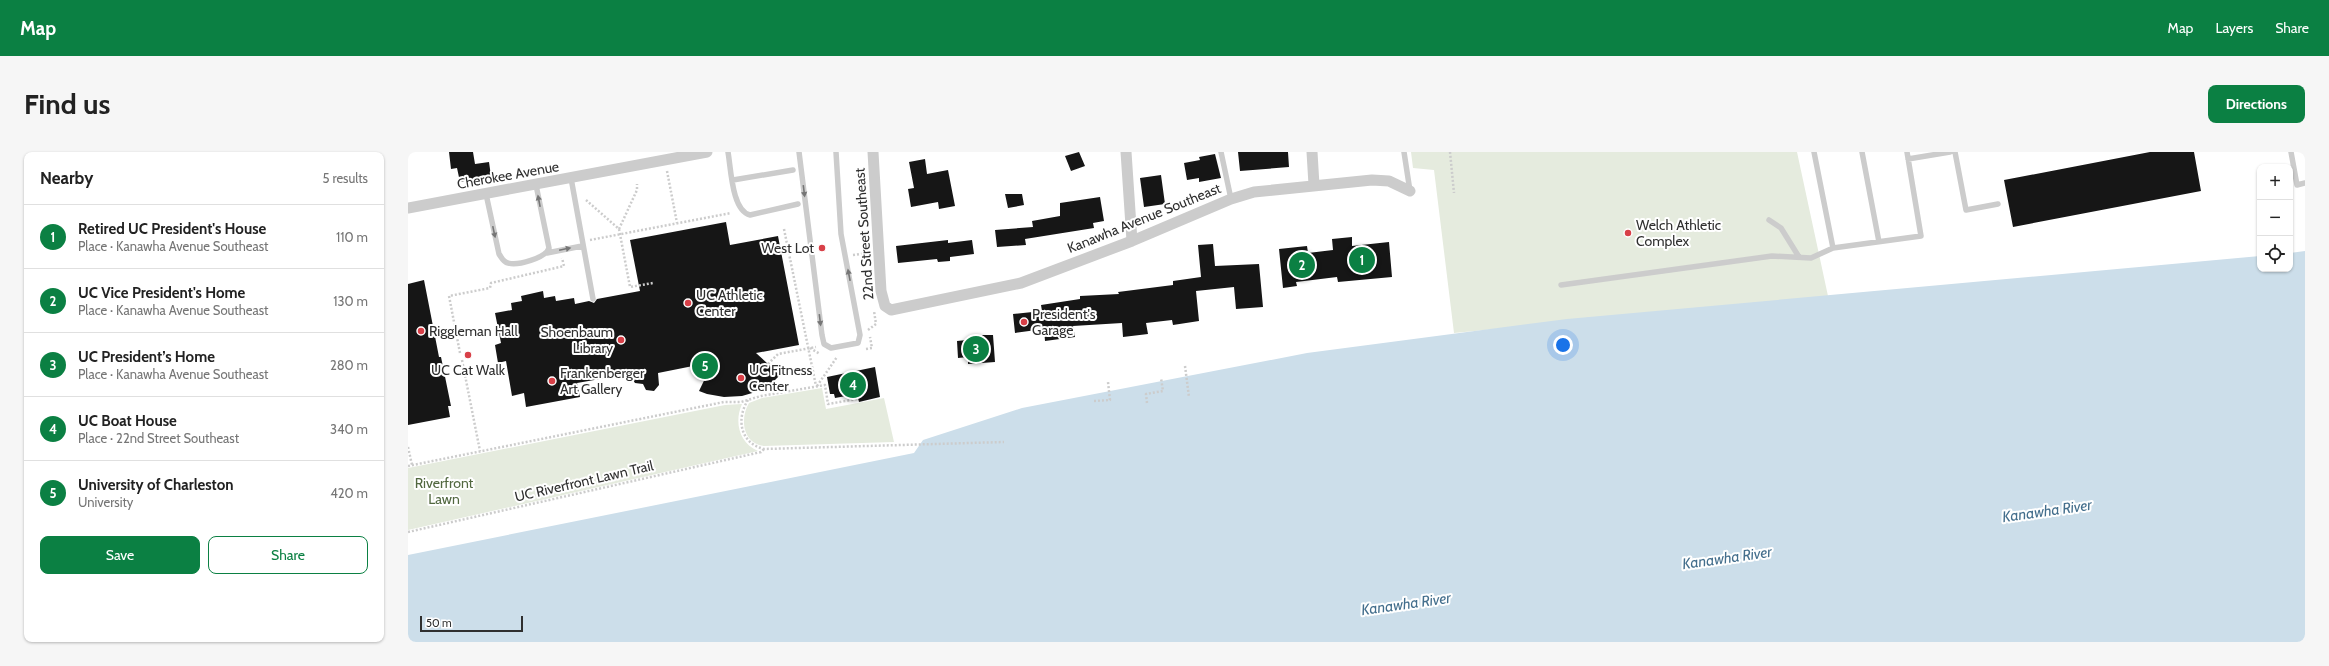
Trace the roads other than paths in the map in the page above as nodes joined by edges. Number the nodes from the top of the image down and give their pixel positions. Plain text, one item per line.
1 (707, 152) edge
2 (728, 152) edge
3 (799, 152) edge
4 (836, 152) edge
5 (874, 152) edge
6 (1126, 152) edge
7 (1222, 152) edge
8 (1312, 152) edge
9 (1404, 152) edge
10 (1814, 152) edge
11 (1862, 152) edge
12 (1907, 152) edge
13 (1950, 152) edge
14 (1955, 152) edge
15 (2291, 152) edge
16 (1908, 159) junction
17 (793, 170) dead end
18 (571, 178) junction
19 (733, 180) junction
20 (2305, 183) edge
21 (536, 185) junction
22 (1314, 185) junction
23 (1410, 191) joint
24 (486, 194) junction
25 (1231, 199) junction
26 (798, 204) dead end
27 (1998, 204) dead end
28 (408, 208) edge
29 (1769, 220) dead end
30 (1132, 241) junction
31 (1878, 242) junction
32 (582, 246) junction
33 (1833, 248) junction
34 (547, 253) junction
35 (1799, 257) junction
36 (1561, 285) dead end
37 (593, 299) dead end
38 (891, 310) joint

1 - 18 street, Cherokee Avenue
2 - 19 lane
3 -> 4 lane
5 - 38 street, 22nd Street Southeast
6 - 30 street
7 - 25 lane
8 - 22 street
9 - 23 lane
10 - 33 lane
11 - 31 lane
12 - 16 lane
13 - 16 lane
14 - 27 lane
15 - 20 lane
16 - 31 lane
17 - 19 lane
18 - 21 street, Cherokee Avenue
18 - 32 lane
19 - 26 lane
21 - 24 street, Cherokee Avenue
34 -> 21 lane
22 - 23 street, Kanawha Avenue Southeast
22 - 25 street, Kanawha Avenue Southeast
24 - 28 street, Cherokee Avenue
24 -> 34 lane
25 - 30 street, Kanawha Avenue Southeast
29 - 35 lane
30 - 38 street, Kanawha Avenue Southeast
31 - 33 lane
34 -> 32 lane
32 - 37 lane
33 - 35 lane
35 - 36 lane

